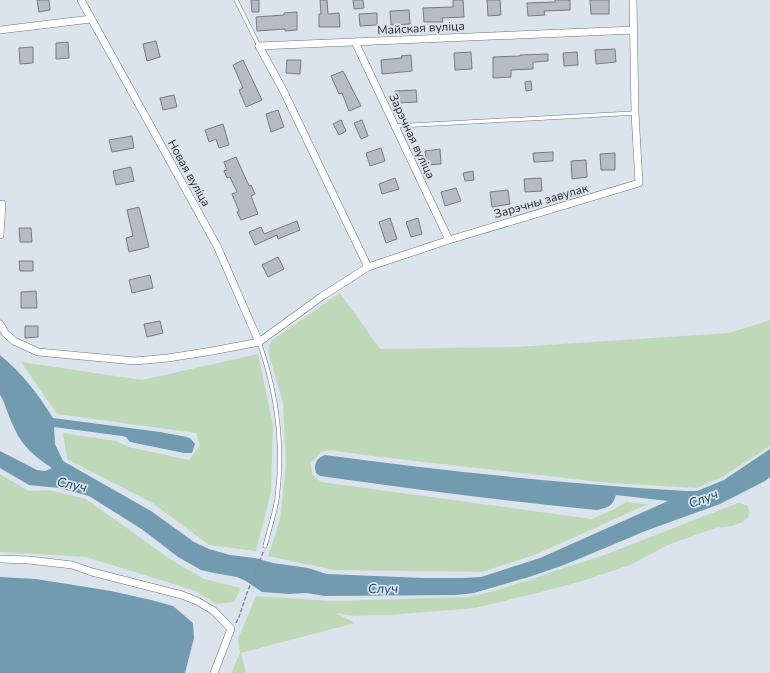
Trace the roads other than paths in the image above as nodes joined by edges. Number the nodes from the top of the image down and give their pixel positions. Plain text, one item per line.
1 (80, 0) edge
2 (236, 0) edge
3 (633, 0) edge
4 (91, 20) junction
5 (0, 30) edge
6 (634, 30) junction
7 (355, 42) junction
8 (260, 46) junction
9 (635, 113) junction
10 (396, 126) junction
11 (1, 202) edge
12 (0, 235) edge
13 (449, 240) junction
14 (368, 266) junction
15 (0, 324) edge
16 (260, 342) junction
17 (265, 546) dead end
18 (0, 559) edge
19 (214, 673) edge

1 - 4 street, Новая вуліца
2 - 8 lane
3 - 6 street
4 - 5 street
4 - 16 street, Новая вуліца
6 - 7 street, Майская вуліца
6 - 9 street
7 - 8 street, Майская вуліца
7 - 10 street, Зарэчная вуліца
8 - 14 street
9 - 10 lane
9 - 13 street, Зарэчны завулак
10 - 13 street, Зарэчная вуліца
11 - 12 street
13 - 14 street, Зарэчны завулак
14 - 16 street, Зарэчны завулак
15 - 16 street
16 - 17 lane
18 - 19 street

